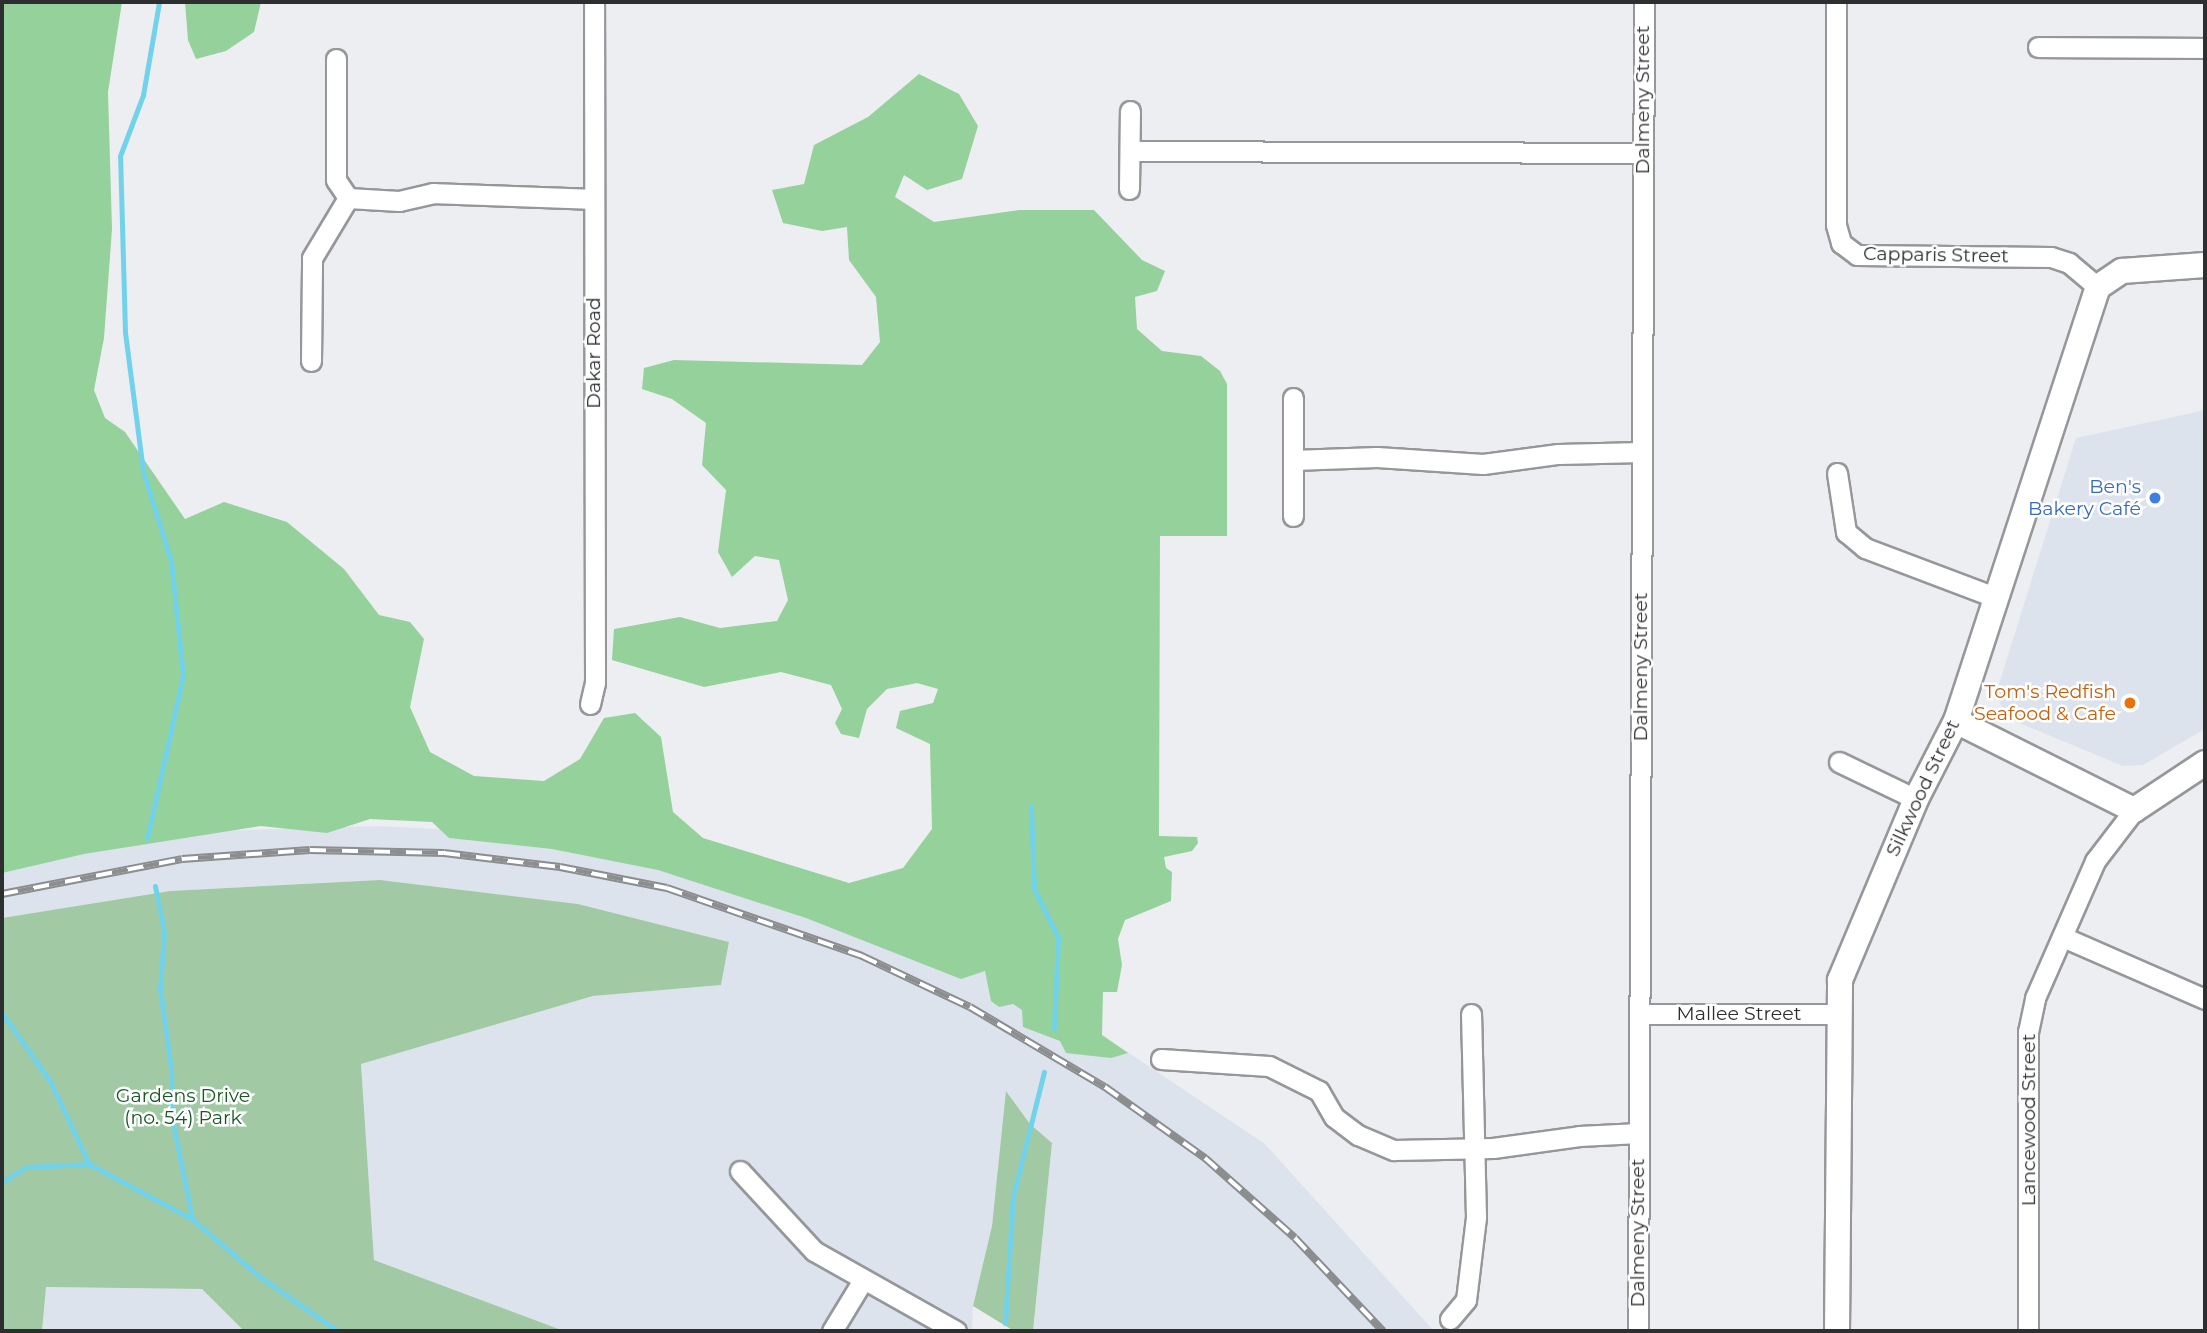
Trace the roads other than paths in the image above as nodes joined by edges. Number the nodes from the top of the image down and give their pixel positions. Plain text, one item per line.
1 (594, 2) edge
2 (1644, 2) edge
3 (1836, 2) edge
4 (2038, 47) dead end
5 (2205, 48) edge
6 (336, 59) dead end
7 (1130, 111) dead end
8 (1130, 151) junction
9 (1643, 153) junction
10 (1129, 189) dead end
11 (348, 198) junction
12 (593, 199) junction
13 (2205, 265) edge
14 (2098, 287) junction
15 (311, 361) dead end
16 (1293, 398) dead end
17 (1642, 452) junction
18 (1293, 460) junction
19 (1838, 473) dead end
20 (1293, 516) dead end
21 (1995, 597) junction
22 (590, 704) dead end
23 (1956, 721) junction
24 (1839, 762) dead end
25 (2205, 763) edge
26 (1916, 799) junction
27 (2134, 810) junction
28 (2063, 937) junction
29 (2205, 999) edge
30 (1471, 1014) dead end
31 (1639, 1014) junction
32 (1838, 1014) junction
33 (1161, 1059) dead end
34 (1639, 1133) junction
35 (1477, 1149) junction
36 (740, 1171) dead end
37 (863, 1280) junction
38 (1450, 1320) dead end
39 (832, 1331) edge
40 (956, 1331) edge
41 (1638, 1331) edge
42 (1837, 1331) edge
43 (2028, 1331) edge

1 - 12 street, Dakar Road
2 - 9 street, Dalmeny Street
3 - 14 street, Capparis Street
4 - 5 street
6 - 11 street
7 - 8 street
8 - 9 street
8 - 10 street
9 - 17 street, Dalmeny Street
11 - 12 street
11 - 15 street
12 - 22 street, Dakar Road
13 - 14 street
14 - 21 street, Silkwood Street
16 - 18 street
17 - 18 street
17 - 31 street, Dalmeny Street
18 - 20 street
19 - 21 street
21 - 23 street, Silkwood Street
23 - 26 street, Silkwood Street
23 - 27 street
24 - 26 street
25 - 27 street, Lancewood Street
26 - 32 street, Silkwood Street
27 - 28 street, Lancewood Street
28 - 29 street
28 - 43 street, Lancewood Street
30 - 35 street
31 - 32 street, Mallee Street
31 - 34 street, Dalmeny Street
32 - 42 street, Silkwood Street
33 - 35 street
34 - 35 street
34 - 41 street, Dalmeny Street
35 - 38 street
36 - 37 street
37 - 39 street
37 - 40 street

